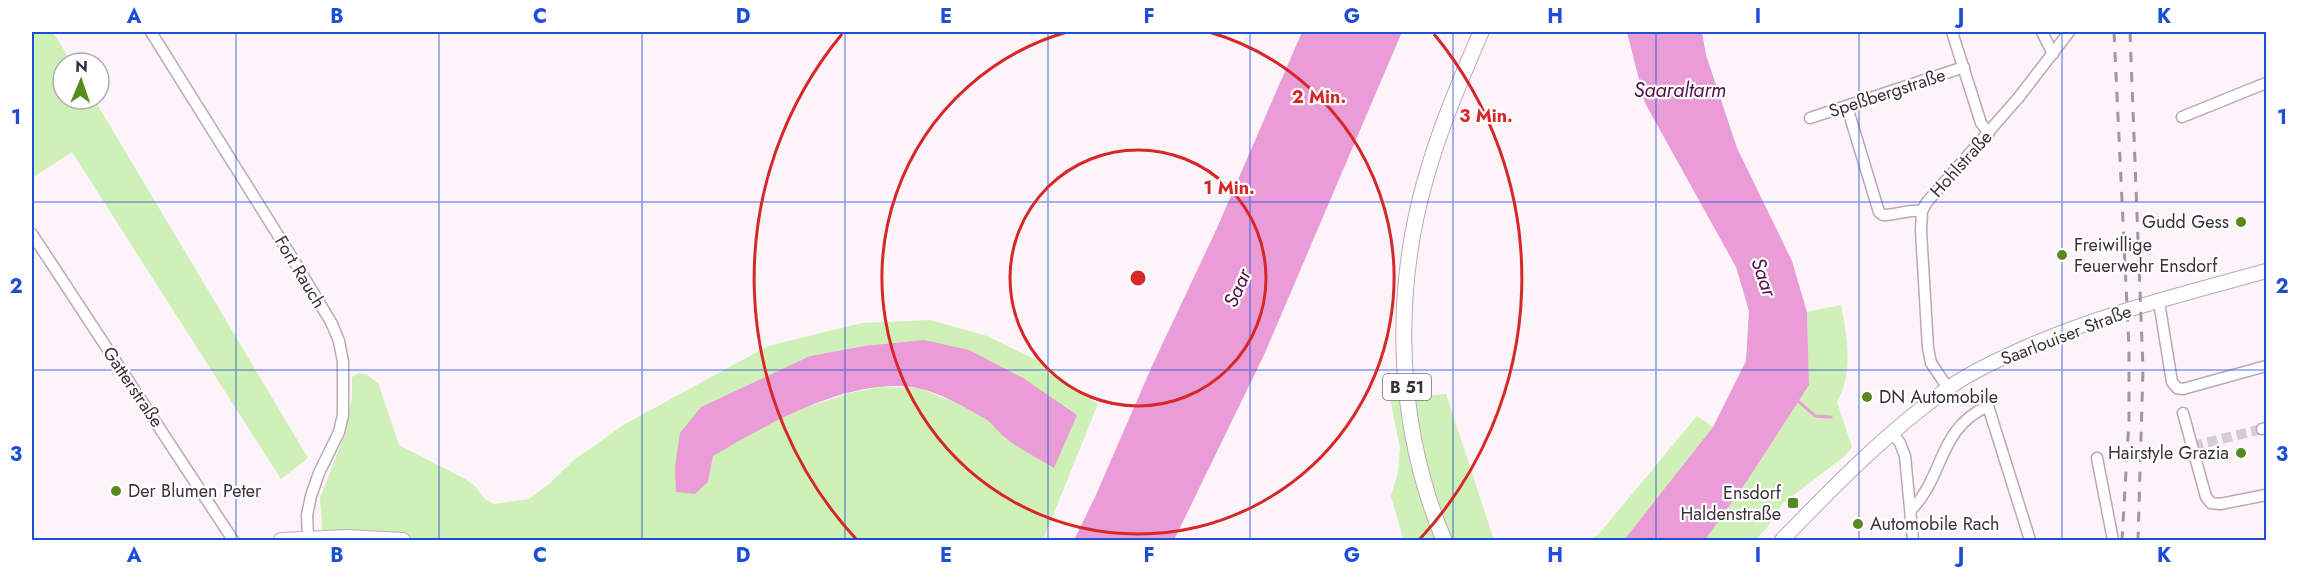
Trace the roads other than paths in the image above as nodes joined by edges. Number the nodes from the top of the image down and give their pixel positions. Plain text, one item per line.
1 (151, 32) edge
2 (1481, 32) edge
3 (1952, 32) edge
4 (2042, 32) edge
5 (2069, 32) edge
6 (2053, 54) junction
7 (1964, 67) junction
8 (2266, 83) edge
9 (1847, 107) junction
10 (2182, 117) dead end
11 (1810, 118) dead end
12 (1989, 133) junction
13 (1922, 211) junction
14 (32, 234) edge
15 (2266, 271) edge
16 (2159, 302) junction
17 (2266, 366) edge
18 (1948, 388) junction
19 (2183, 413) dead end
20 (1892, 432) junction
21 (2097, 458) dead end
22 (2266, 495) edge
23 (1911, 510) junction
24 (308, 538) junction
25 (233, 540) edge
26 (281, 540) edge
27 (403, 540) edge
28 (1444, 540) edge
29 (1782, 540) edge
30 (1913, 540) edge
31 (2030, 540) edge
32 (2114, 540) edge

1 - 24 street, Fort Rauch
2 - 28 main road, B 51
3 - 7 street
4 - 6 street
5 - 6 street, Hohlstraße
6 - 12 street, Hohlstraße
7 - 9 street, Speßbergstraße
7 - 12 street
8 - 10 street
9 - 11 street, Speßbergstraße
9 - 13 street
12 - 13 street, Hohlstraße
13 - 18 street, Hohlstraße
14 - 25 street, Gatterstraße
15 - 16 main road, Saarlouiser Straße
16 - 17 street
16 - 18 main road, Saarlouiser Straße
18 - 20 main road, Saarlouiser Straße
19 - 22 street
20 - 23 street
20 - 29 main road, Saarlouiser Straße
21 - 32 street
23 - 30 street
23 - 31 street
24 - 26 main road
24 - 27 main road

